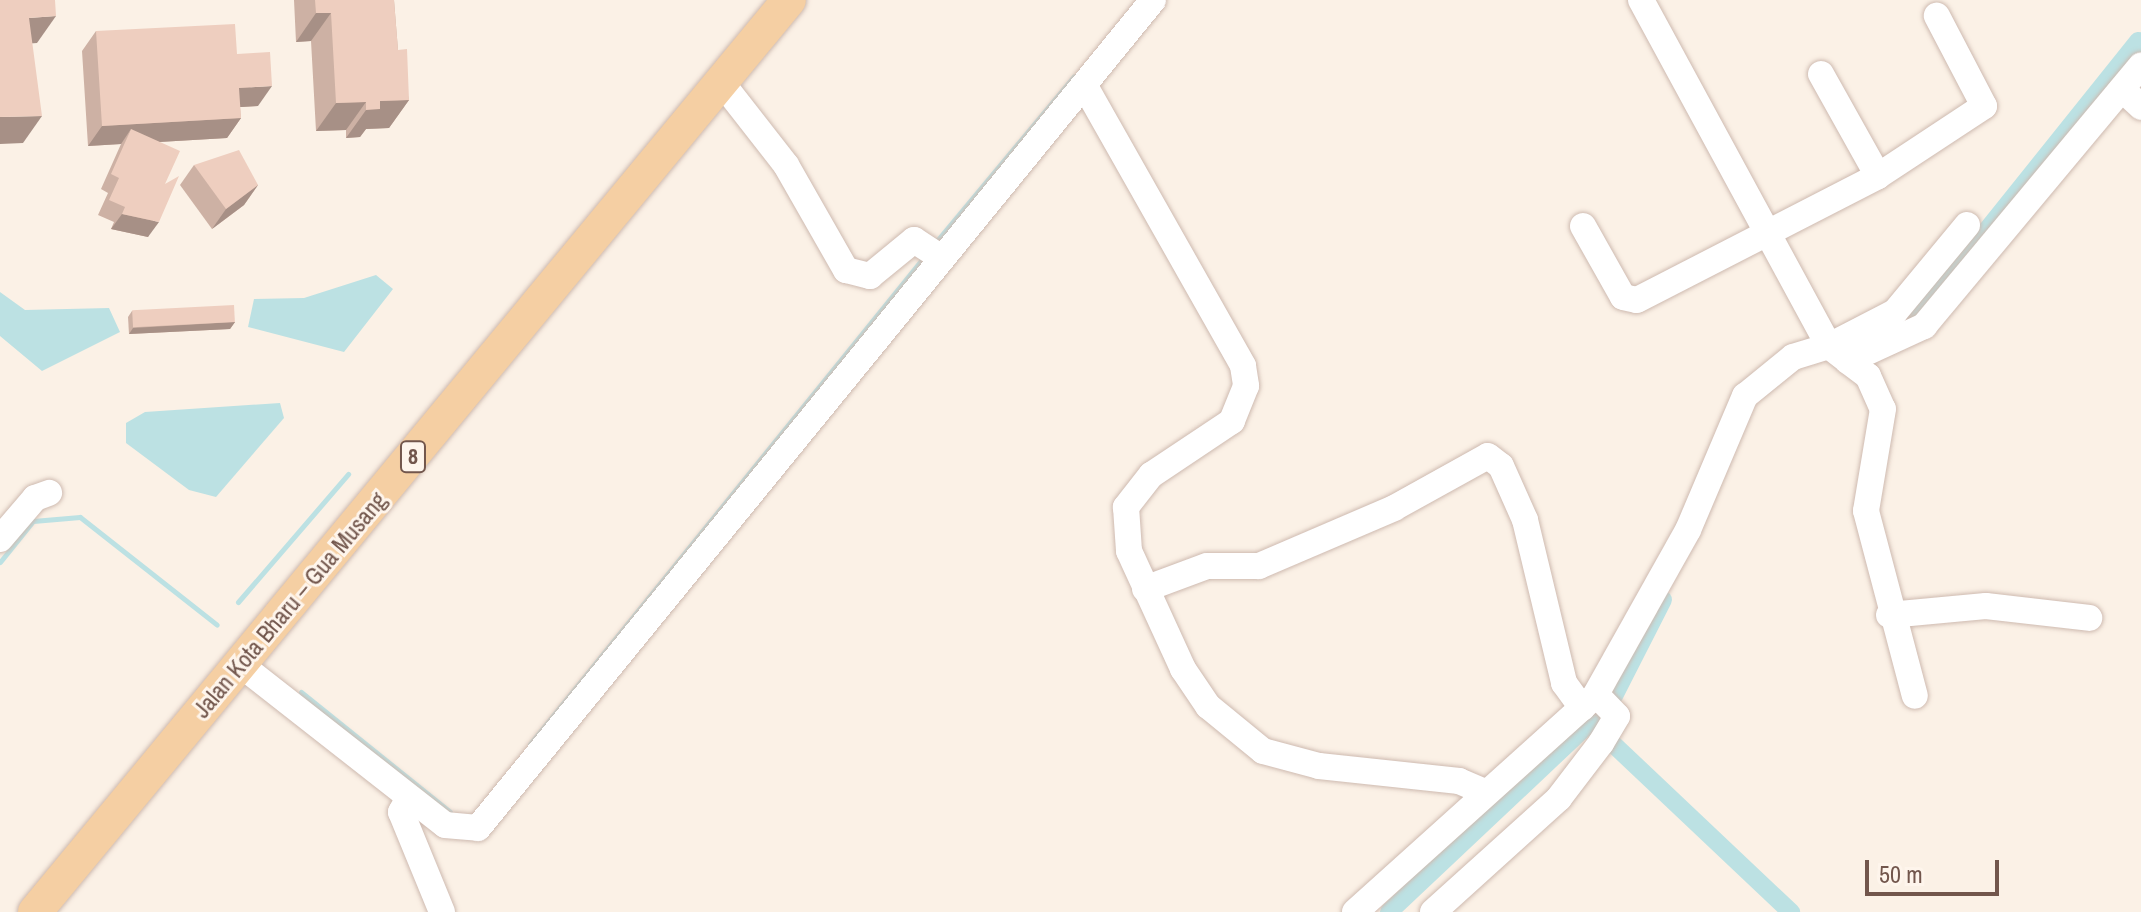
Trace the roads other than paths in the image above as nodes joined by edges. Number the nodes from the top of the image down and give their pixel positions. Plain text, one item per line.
1 (789, 0) edge
2 (1153, 0) edge
3 (1641, 0) edge
4 (1937, 16) dead end
5 (2141, 66) edge
6 (1821, 74) dead end
7 (722, 83) junction
8 (1086, 88) junction
9 (2131, 98) edge
10 (1878, 176) junction
11 (1967, 225) dead end
12 (1583, 226) dead end
13 (1767, 237) junction
14 (932, 251) junction
15 (1839, 354) junction
16 (49, 493) dead end
17 (0, 539) edge
18 (1145, 589) junction
19 (1889, 615) junction
20 (2089, 618) dead end
21 (241, 665) junction
22 (1915, 696) dead end
23 (1589, 701) junction
24 (1483, 791) junction
25 (408, 799) junction
26 (41, 909) edge
27 (442, 912) edge
28 (1355, 912) edge
29 (1433, 912) edge

1 - 7 main road, Jalan Kota Bharu – Gua Musang / 8
2 - 8 street
3 - 13 street
4 - 10 street
5 - 9 street
6 - 10 street
7 - 14 street
7 - 21 main road, Jalan Kota Bharu – Gua Musang / 8
8 - 14 street
8 - 18 street
9 - 15 street
10 - 13 street
11 - 15 street
12 - 13 street
13 - 15 street
14 - 25 street
15 - 19 street
15 - 23 street
16 - 17 street
18 - 23 street
18 - 24 street
19 - 20 street
19 - 22 street
21 - 25 street
21 - 26 main road, Jalan Kota Bharu – Gua Musang / 8
23 - 24 street
23 - 29 street
24 - 28 street
25 - 27 street

